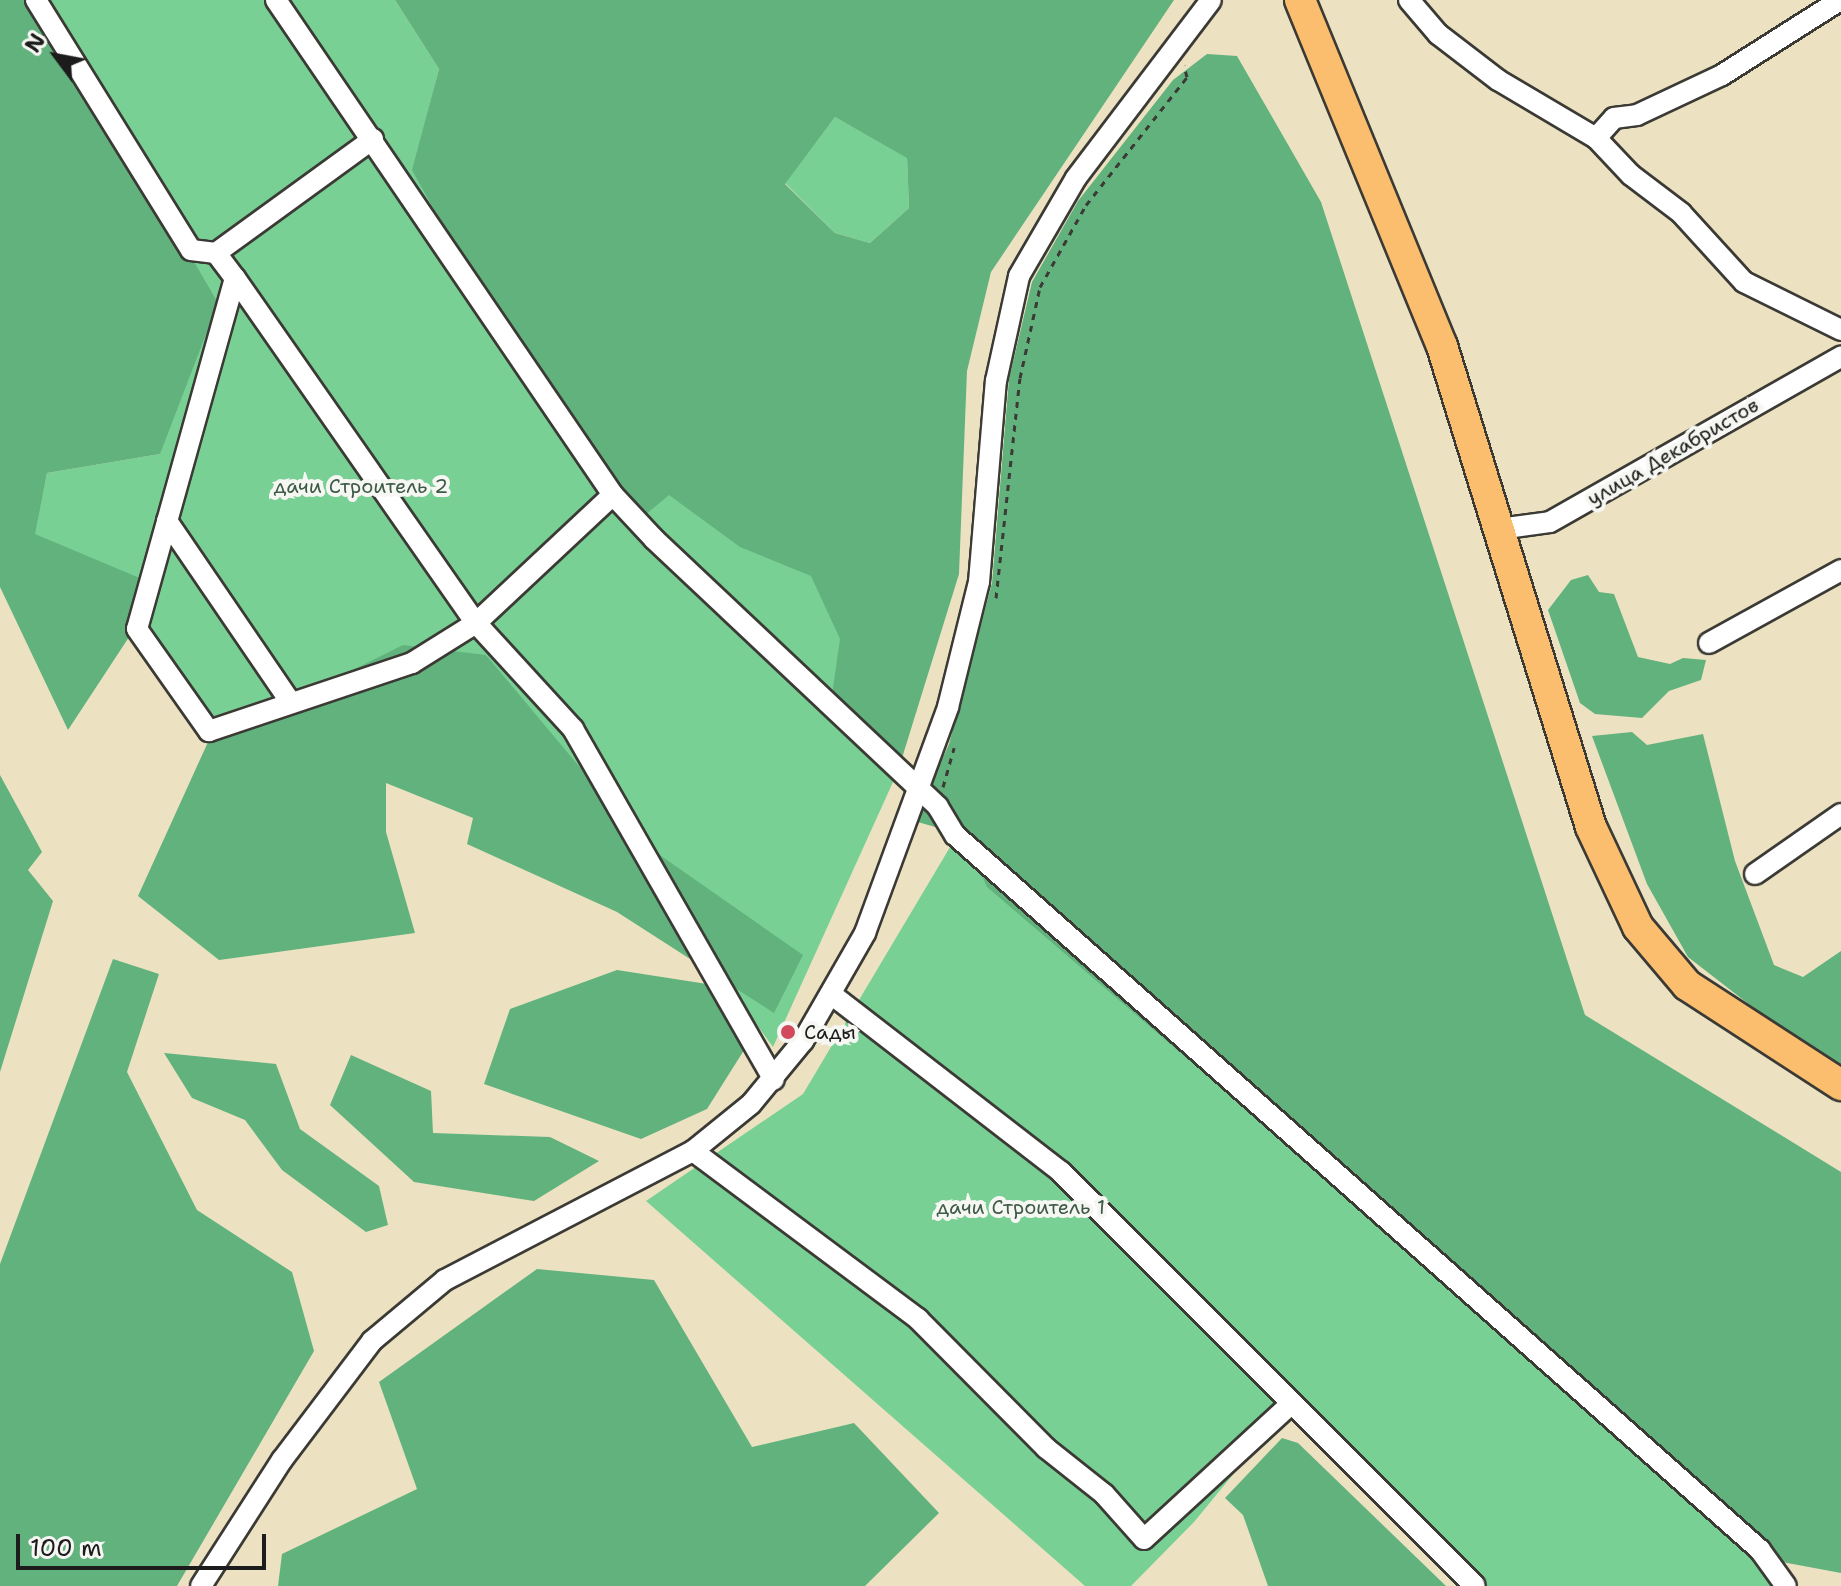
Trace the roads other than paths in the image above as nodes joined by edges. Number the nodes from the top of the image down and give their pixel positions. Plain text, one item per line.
1 (36, 0) edge
2 (276, 0) edge
3 (1211, 0) edge
4 (1300, 0) edge
5 (1409, 0) edge
6 (1840, 0) edge
7 (1596, 138) junction
8 (373, 139) junction
9 (216, 253) junction
10 (235, 278) junction
11 (1841, 330) edge
12 (1841, 357) edge
13 (613, 495) junction
14 (167, 521) junction
15 (1499, 529) junction
16 (1841, 570) edge
17 (476, 623) junction
18 (1709, 643) dead end
19 (290, 701) junction
20 (917, 791) junction
21 (1841, 814) edge
22 (1755, 874) dead end
23 (831, 994) junction
24 (774, 1080) junction
25 (1841, 1085) edge
26 (693, 1151) junction
27 (1291, 1404) junction
28 (201, 1586) edge
29 (1475, 1586) edge
30 (1786, 1586) edge

1 - 9 street
2 - 8 street
3 - 20 street
4 - 15 highway
5 - 7 street
6 - 7 street
7 - 11 street
8 - 9 street
8 - 13 street
9 - 10 street
10 - 14 street
10 - 17 street
12 - 15 street, улица Декабристов
13 - 17 street
13 - 20 street
14 - 19 street
14 - 19 street
15 - 25 highway
16 - 18 street
17 - 19 street
17 - 24 street
20 - 23 street
20 - 30 street
21 - 22 street
23 - 24 street
23 - 27 street
24 - 26 street
26 - 27 street
26 - 28 street
27 - 29 street

